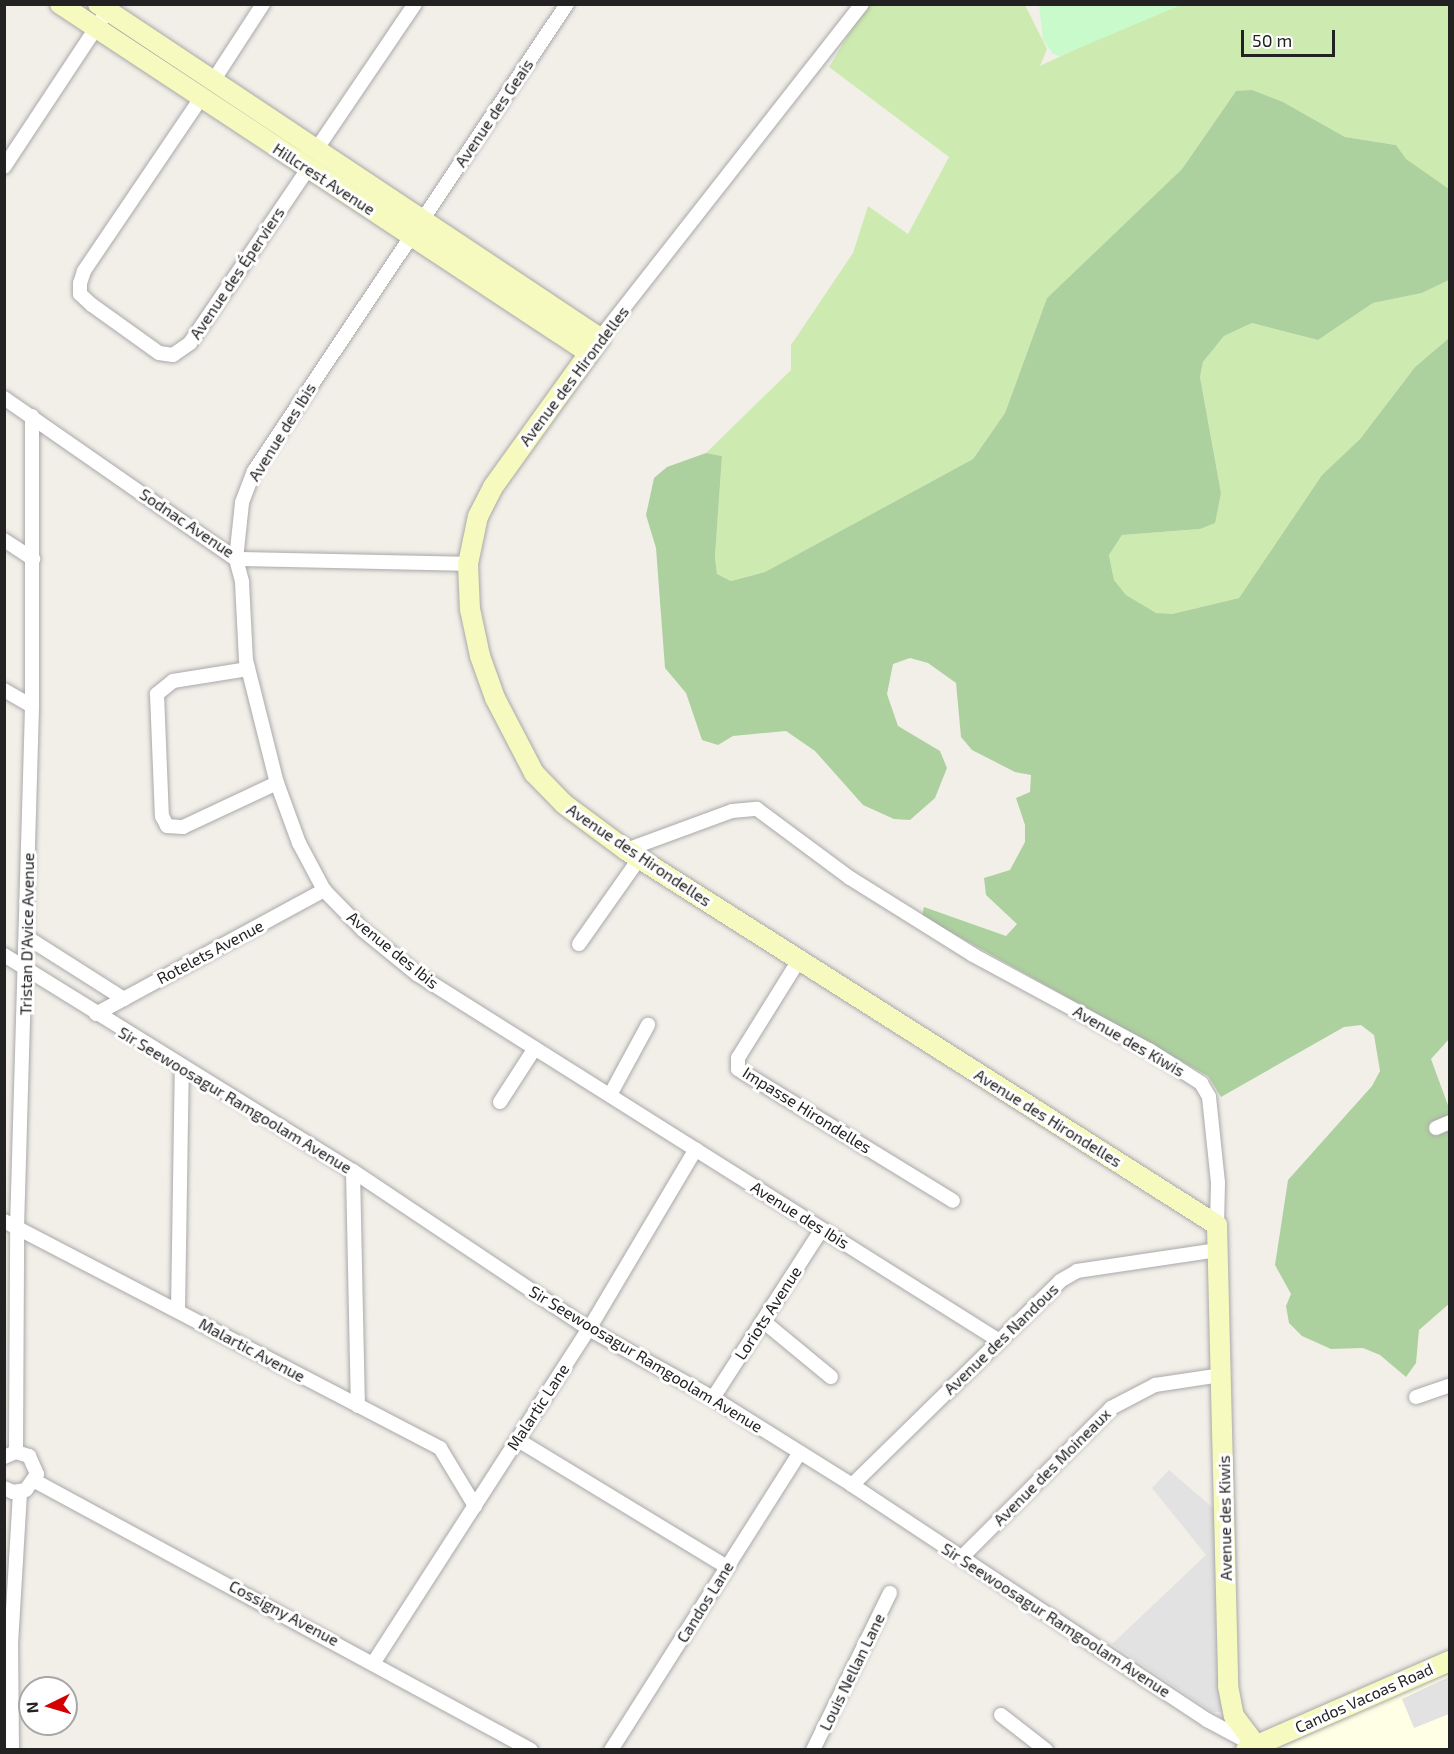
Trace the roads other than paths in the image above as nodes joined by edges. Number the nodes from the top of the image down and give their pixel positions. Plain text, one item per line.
1 (60, 4) edge
2 (263, 4) edge
3 (415, 4) edge
4 (567, 4) edge
5 (862, 4) edge
6 (106, 7) edge
7 (96, 28) junction
8 (213, 81) junction
9 (201, 98) junction
10 (316, 150) junction
11 (4, 167) edge
12 (308, 169) junction
13 (416, 228) junction
14 (595, 345) junction
15 (4, 398) edge
16 (32, 416) junction
17 (4, 540) edge
18 (33, 559) junction
19 (236, 559) junction
20 (468, 564) junction
21 (249, 669) junction
22 (4, 690) edge
23 (32, 706) junction
24 (277, 783) junction
25 (633, 854) junction
26 (324, 890) junction
27 (28, 938) junction
28 (579, 944) dead end
29 (4, 955) edge
30 (799, 960) junction
31 (27, 968) junction
32 (124, 999) junction
33 (96, 1014) junction
34 (648, 1025) dead end
35 (535, 1048) junction
36 (182, 1067) junction
37 (610, 1095) junction
38 (500, 1102) dead end
39 (1449, 1122) edge
40 (1436, 1128) dead end
41 (696, 1149) junction
42 (353, 1171) junction
43 (953, 1201) dead end
44 (1216, 1224) junction
45 (11, 1225) edge
46 (822, 1228) junction
47 (1217, 1250) junction
48 (178, 1311) junction
49 (762, 1321) junction
50 (589, 1329) junction
51 (998, 1340) junction
52 (1222, 1375) junction
53 (831, 1377) dead end
54 (1449, 1385) edge
55 (1416, 1397) dead end
56 (713, 1398) junction
57 (358, 1406) junction
58 (518, 1440) junction
59 (799, 1454) junction
60 (10, 1455) edge
61 (35, 1481) junction
62 (852, 1485) junction
63 (4, 1488) edge
64 (20, 1492) junction
65 (475, 1506) junction
66 (961, 1558) junction
67 (727, 1567) junction
68 (890, 1593) dead end
69 (1449, 1661) edge
70 (374, 1662) junction
71 (1001, 1715) dead end
72 (9, 1742) edge
73 (1255, 1748) edge
74 (25, 1749) edge
75 (531, 1749) edge
76 (611, 1749) edge
77 (813, 1749) edge
78 (1046, 1749) edge

1 - 7 main road, Hillcrest Avenue
2 - 8 street
3 - 10 street
4 - 13 street, Avenue des Geais
5 - 14 street, Avenue des Hirondelles
6 - 7 street
6 - 8 main road, Hillcrest Avenue
7 - 9 main road, Hillcrest Avenue
7 - 11 street
8 - 10 main road, Hillcrest Avenue
9 - 12 main road, Hillcrest Avenue
9 - 12 street, Avenue des Éperviers
10 - 13 main road, Hillcrest Avenue
12 - 13 main road, Hillcrest Avenue
13 - 14 main road, Hillcrest Avenue
13 - 19 street, Avenue des Ibis
14 - 20 main road, Avenue des Hirondelles
15 - 16 street, Sodnac Avenue
16 - 18 street, Tristan D'Avice Avenue
16 - 19 street, Sodnac Avenue
17 - 18 street
18 - 23 street, Tristan D'Avice Avenue
19 - 20 street, Sodnac Avenue
19 - 21 street, Avenue des Ibis
20 - 25 main road, Avenue des Hirondelles
21 - 24 street, Avenue des Ibis
21 - 24 street
22 - 23 street
23 - 27 street, Tristan D'Avice Avenue
24 - 26 street, Avenue des Ibis
25 - 28 street
25 - 30 main road, Avenue des Hirondelles
25 - 44 street, Avenue des Kiwis
26 - 32 street, Rotelets Avenue
26 - 35 street, Avenue des Ibis
27 - 31 street, Tristan D'Avice Avenue
27 - 32 street
29 - 31 street, Sir Seewoosagur Ramgoolam Avenue
30 - 43 street, Impasse Hirondelles
30 - 44 main road, Avenue des Hirondelles
31 - 33 street, Sir Seewoosagur Ramgoolam Avenue
31 - 45 street, Tristan D'Avice Avenue
32 - 33 street, Rotelets Avenue
33 - 36 street, Sir Seewoosagur Ramgoolam Avenue
34 - 37 street
35 - 37 street, Avenue des Ibis
35 - 38 street
36 - 42 street, Sir Seewoosagur Ramgoolam Avenue
36 - 48 street
37 - 41 street, Avenue des Ibis
39 - 40 street
41 - 46 street, Avenue des Ibis
41 - 50 street, Malartic Lane
42 - 50 street, Sir Seewoosagur Ramgoolam Avenue
42 - 57 street
44 - 47 main road, Avenue des Kiwis
45 - 48 street, Malartic Avenue
45 - 60 street, Tristan D'Avice Avenue
46 - 49 street, Loriots Avenue
46 - 51 street, Avenue des Ibis
47 - 51 street, Avenue des Nandous
47 - 52 main road, Avenue des Kiwis
48 - 57 street, Malartic Avenue
49 - 53 street
49 - 56 street, Loriots Avenue
50 - 56 street, Sir Seewoosagur Ramgoolam Avenue
50 - 58 street, Malartic Lane
51 - 62 street, Avenue des Nandous
52 - 66 street, Avenue des Moineaux
52 - 73 main road, Avenue des Kiwis
54 - 55 street
56 - 59 street, Sir Seewoosagur Ramgoolam Avenue
57 - 65 street, Malartic Avenue
58 - 65 street, Malartic Lane
58 - 67 street
59 - 62 street, Sir Seewoosagur Ramgoolam Avenue
59 - 67 street, Candos Lane
60 - 61 street
61 - 64 street
61 - 70 street, Cossigny Avenue
62 - 66 street, Sir Seewoosagur Ramgoolam Avenue
63 - 64 street
64 - 72 street
65 - 70 street, Malartic Lane
66 - 73 street, Sir Seewoosagur Ramgoolam Avenue
67 - 76 street, Candos Lane
68 - 77 street, Louis Nellan Lane
69 - 73 main road, Candos Vacoas Road
70 - 75 street, Cossigny Avenue
71 - 78 street
72 - 74 street

